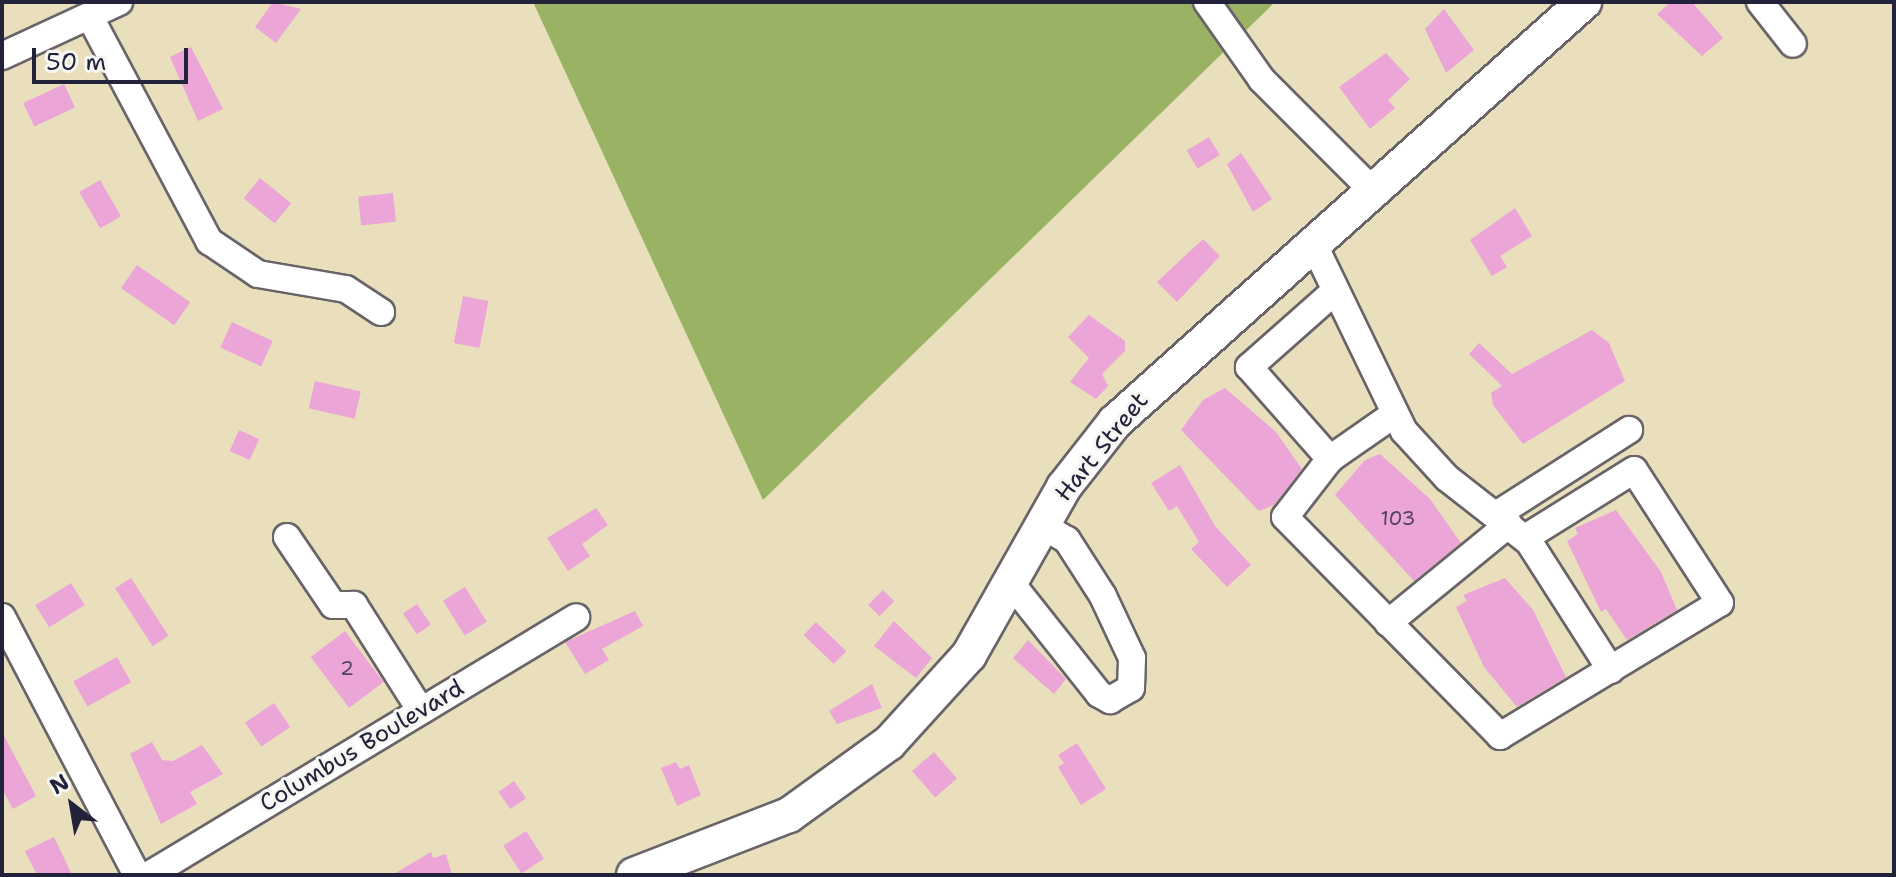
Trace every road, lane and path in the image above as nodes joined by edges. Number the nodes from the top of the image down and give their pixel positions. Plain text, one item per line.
1 (119, 2) edge
2 (1207, 2) edge
3 (1584, 2) edge
4 (1760, 2) edge
5 (90, 17) junction
6 (1793, 44) dead end
7 (2, 56) edge
8 (1374, 192) junction
9 (1314, 245) junction
10 (1335, 291) junction
11 (381, 312) dead end
12 (1393, 415) junction
13 (1629, 430) dead end
14 (1330, 459) junction
15 (1043, 526) junction
16 (1510, 526) junction
17 (287, 537) dead end
18 (1011, 583) junction
19 (2, 617) edge
20 (576, 617) dead end
21 (1388, 623) junction
22 (1611, 670) junction
23 (421, 711) junction
24 (137, 875) edge
25 (149, 875) edge
26 (634, 875) edge

1 - 5 street
2 - 8 street
3 - 8 main road, Hart Street
4 - 6 street
5 - 7 street
5 - 11 street
8 - 9 main road, Hart Street
9 - 10 street
9 - 15 main road, Hart Street
10 - 12 street
10 - 14 street
12 - 14 street
12 - 16 street
13 - 16 street
14 - 21 street
15 - 18 main road, Hart Street
15 - 18 street
16 - 21 street
16 - 22 street
16 - 22 street
17 - 23 street
18 - 26 main road, Hart Street
19 - 24 street
20 - 23 street, Columbus Boulevard
21 - 22 street
23 - 25 street, Columbus Boulevard

